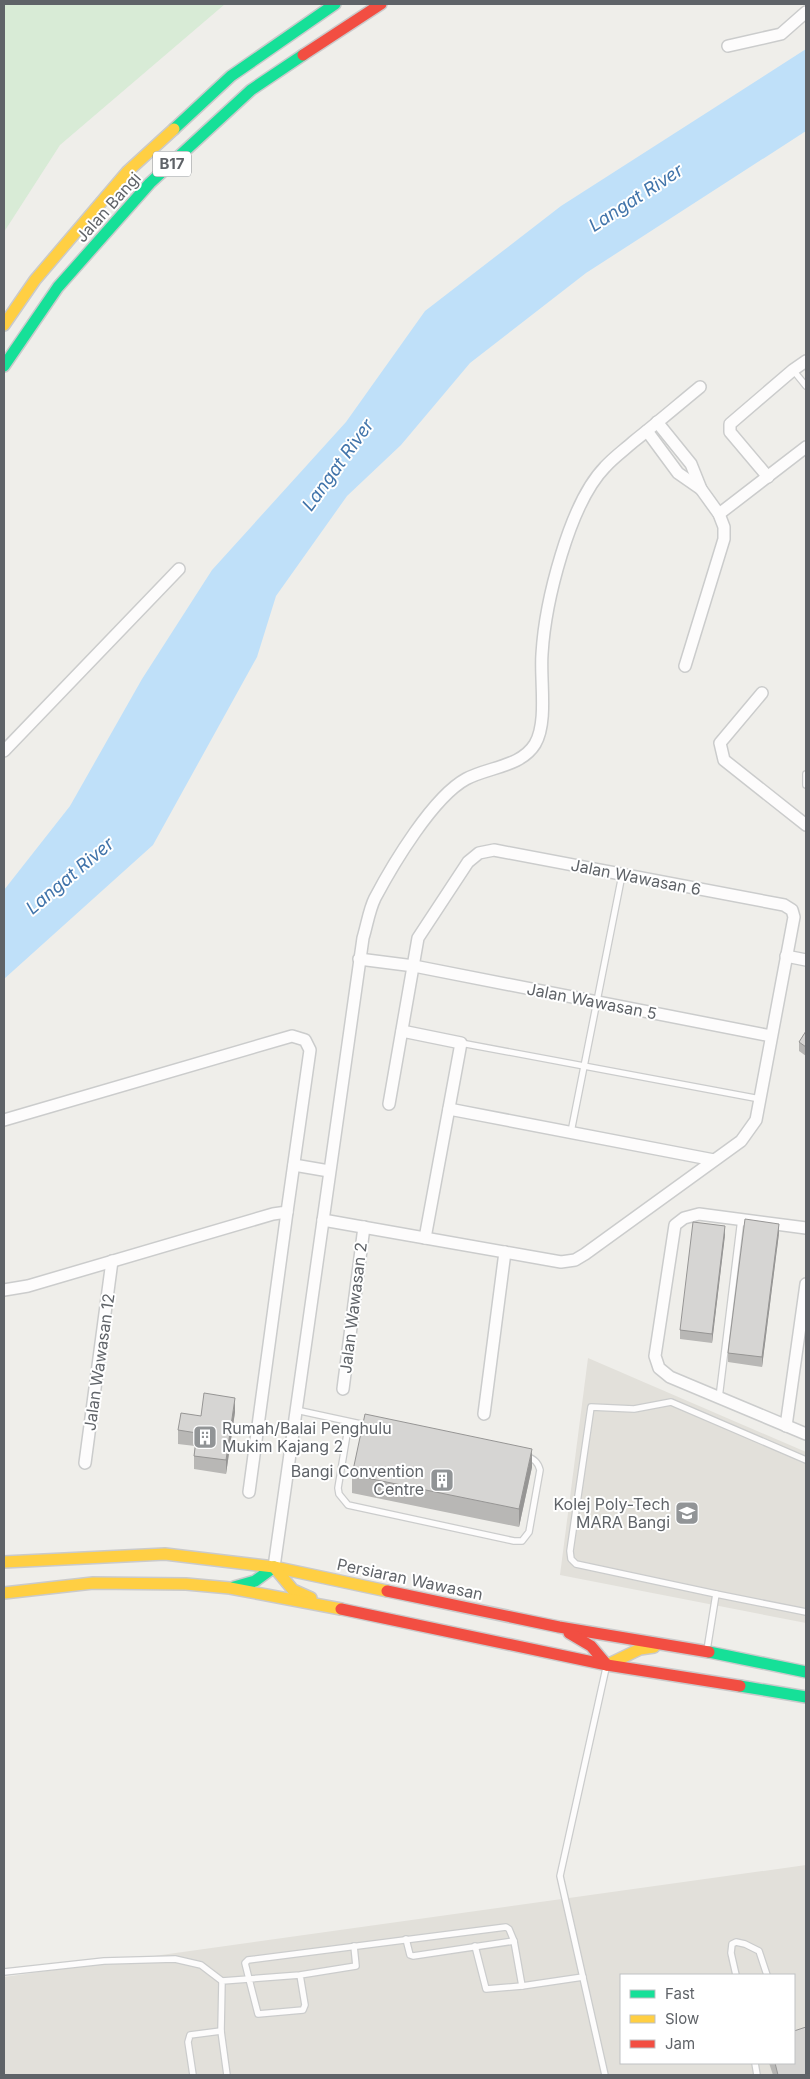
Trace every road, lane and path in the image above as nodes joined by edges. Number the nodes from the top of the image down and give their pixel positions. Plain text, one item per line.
1 (335, 4) edge
2 (380, 4) edge
3 (806, 12) edge
4 (728, 46) dead end
5 (4, 325) edge
6 (806, 361) edge
7 (4, 366) edge
8 (793, 370) junction
9 (806, 386) edge
10 (700, 387) dead end
11 (657, 422) junction
12 (647, 431) junction
13 (806, 447) edge
14 (768, 477) junction
15 (701, 488) junction
16 (719, 514) junction
17 (179, 569) dead end
18 (686, 666) dead end
19 (762, 692) dead end
20 (4, 751) edge
21 (806, 774) edge
22 (806, 785) edge
23 (806, 825) edge
24 (622, 875) junction
25 (786, 956) junction
26 (359, 959) junction
27 (806, 960) edge
28 (414, 966) junction
29 (597, 1002) junction
30 (402, 1031) junction
31 (771, 1036) junction
32 (461, 1042) junction
33 (584, 1066) junction
34 (760, 1099) junction
35 (389, 1104) dead end
36 (449, 1108) junction
37 (4, 1120) edge
38 (571, 1132) junction
39 (714, 1160) junction
40 (294, 1165) junction
41 (329, 1171) junction
42 (286, 1212) junction
43 (741, 1218) junction
44 (323, 1220) junction
45 (364, 1227) junction
46 (806, 1228) edge
47 (425, 1238) junction
48 (505, 1252) junction
49 (112, 1261) junction
50 (806, 1284) edge
51 (4, 1290) edge
52 (343, 1389) dead end
53 (719, 1398) junction
54 (296, 1410) junction
55 (484, 1414) dead end
56 (349, 1422) junction
57 (786, 1426) junction
58 (377, 1427) edge
59 (806, 1434) edge
60 (518, 1454) edge
61 (806, 1460) edge
62 (85, 1463) dead end
63 (249, 1492) dead end
64 (4, 1562) edge
65 (274, 1567) junction
66 (230, 1588) junction
67 (4, 1593) edge
68 (716, 1594) junction
69 (329, 1606) junction
70 (806, 1612) edge
71 (559, 1627) junction
72 (662, 1646) junction
73 (706, 1652) junction
74 (607, 1665) junction
75 (806, 1672) edge
76 (806, 1696) edge
77 (406, 1939) junction
78 (514, 1941) junction
79 (354, 1946) junction
80 (475, 1946) junction
81 (4, 1972) edge
82 (736, 1974) edge
83 (767, 1974) edge
84 (300, 1975) junction
85 (583, 1978) junction
86 (250, 1979) junction
87 (222, 1981) junction
88 (522, 1986) junction
89 (220, 2031) junction
90 (193, 2075) edge
91 (227, 2075) edge
92 (605, 2075) edge

1 - 5 main road, Jalan Bangi / B17
2 - 7 main road, Jalan Bangi / B17
3 - 4 street
6 - 8 street
8 - 9 lane
8 - 14 street
10 - 11 street
11 - 12 street
11 - 15 street
12 - 15 street
12 - 26 street
13 - 14 street
14 - 16 street
15 - 16 street
16 - 18 street
17 - 20 street
19 - 23 street
21 - 22 lane
24 - 25 street, Jalan Wawasan 6
24 - 28 street, Jalan Wawasan 6
24 - 29 lane
25 - 27 street
25 - 31 street
26 - 28 street, Jalan Wawasan 5
26 - 41 street
28 - 29 street, Jalan Wawasan 5
28 - 30 street
29 - 31 street, Jalan Wawasan 5
29 - 33 lane
30 - 32 street
30 - 35 street
31 - 34 street
32 - 33 lane
32 - 36 street
33 - 34 lane
33 - 38 lane
34 - 39 street
36 - 38 street
36 - 47 street
37 - 40 street
38 - 39 street
39 - 48 street
40 - 41 street
40 - 42 street
41 - 44 street
42 - 49 street
42 - 63 street
43 - 46 street
43 - 53 lane
43 - 53 street
44 - 45 street
44 - 54 street
45 - 47 street
45 - 52 street, Jalan Wawasan 2
47 - 48 street
48 - 55 street
49 - 51 street
49 - 62 street, Jalan Wawasan 12
50 - 57 street
53 - 57 street
54 - 56 lane
54 - 65 street
56 - 58 lane
56 - 60 lane
57 - 59 street
61 - 68 lane
64 - 65 main road, Persiaran Wawasan
65 - 66 main road
65 - 69 main road
65 - 71 main road, Persiaran Wawasan
66 - 67 main road
66 - 69 main road
68 - 70 lane
68 - 73 lane
69 - 74 main road
71 - 72 main road, Persiaran Wawasan
71 - 74 main road
72 - 73 main road, Persiaran Wawasan
72 - 74 main road
73 - 75 main road, Persiaran Wawasan
74 - 76 main road
74 - 85 lane
77 - 78 lane
77 - 79 lane
77 - 80 lane
78 - 80 lane
78 - 88 lane
79 - 84 lane
79 - 86 lane
80 - 88 lane
81 - 87 lane
82 - 83 lane
84 - 86 lane
84 - 86 lane
85 - 88 lane
85 - 92 lane
86 - 87 lane
87 - 89 lane
89 - 90 lane
89 - 91 lane

